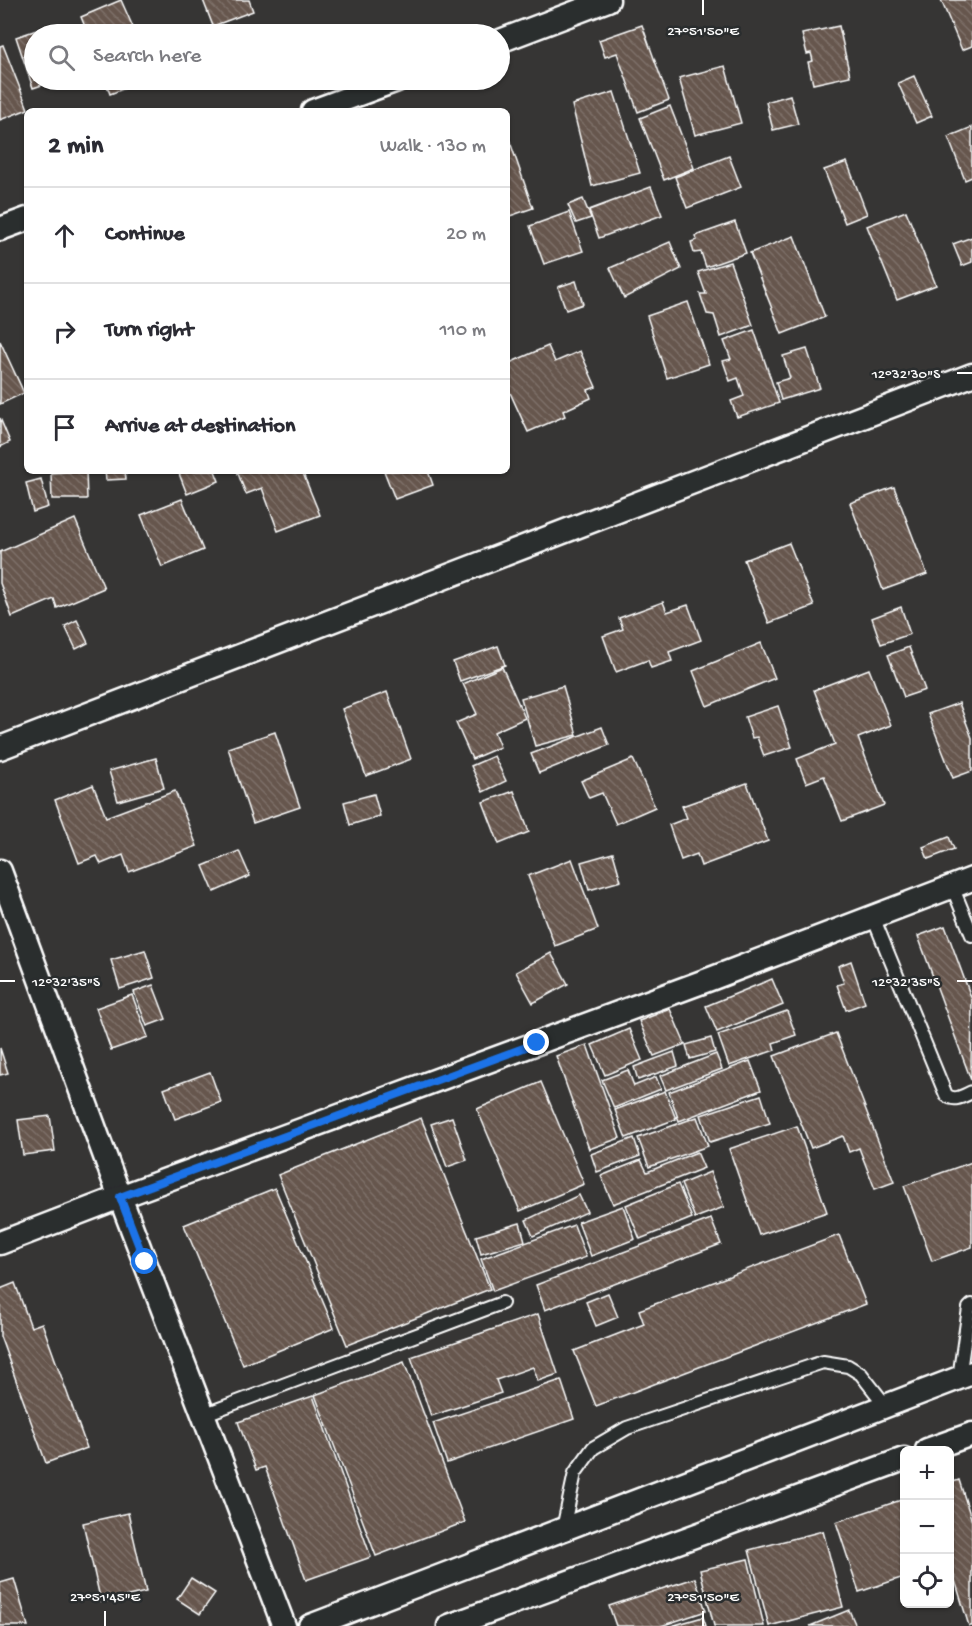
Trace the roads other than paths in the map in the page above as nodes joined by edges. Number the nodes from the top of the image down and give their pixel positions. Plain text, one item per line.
1 (608, 0) edge
2 (510, 37) edge
3 (370, 90) edge
4 (321, 108) edge
5 (24, 220) edge
6 (0, 229) edge
7 (972, 375) edge
8 (0, 748) edge
9 (0, 871) edge
10 (962, 882) edge
11 (873, 917) junction
12 (972, 935) edge
13 (972, 1092) edge
14 (120, 1197) junction
15 (0, 1243) edge
16 (502, 1304) dead end
17 (972, 1305) edge
18 (965, 1376) edge
19 (886, 1406) junction
20 (203, 1415) junction
21 (972, 1434) edge
22 (938, 1446) edge
23 (900, 1460) edge
24 (563, 1529) junction
25 (285, 1626) edge
26 (310, 1626) edge
27 (449, 1626) edge

1 - 2 street
3 - 4 street
5 - 6 street
7 - 8 street
9 - 14 street
10 - 11 street
10 - 12 lane
11 - 13 lane
11 - 14 street
14 - 15 street
14 - 20 street
16 - 20 lane
17 - 18 lane
18 - 19 street
19 - 24 street
19 - 24 lane
20 - 25 street
21 - 22 street
23 - 27 street
24 - 26 street

